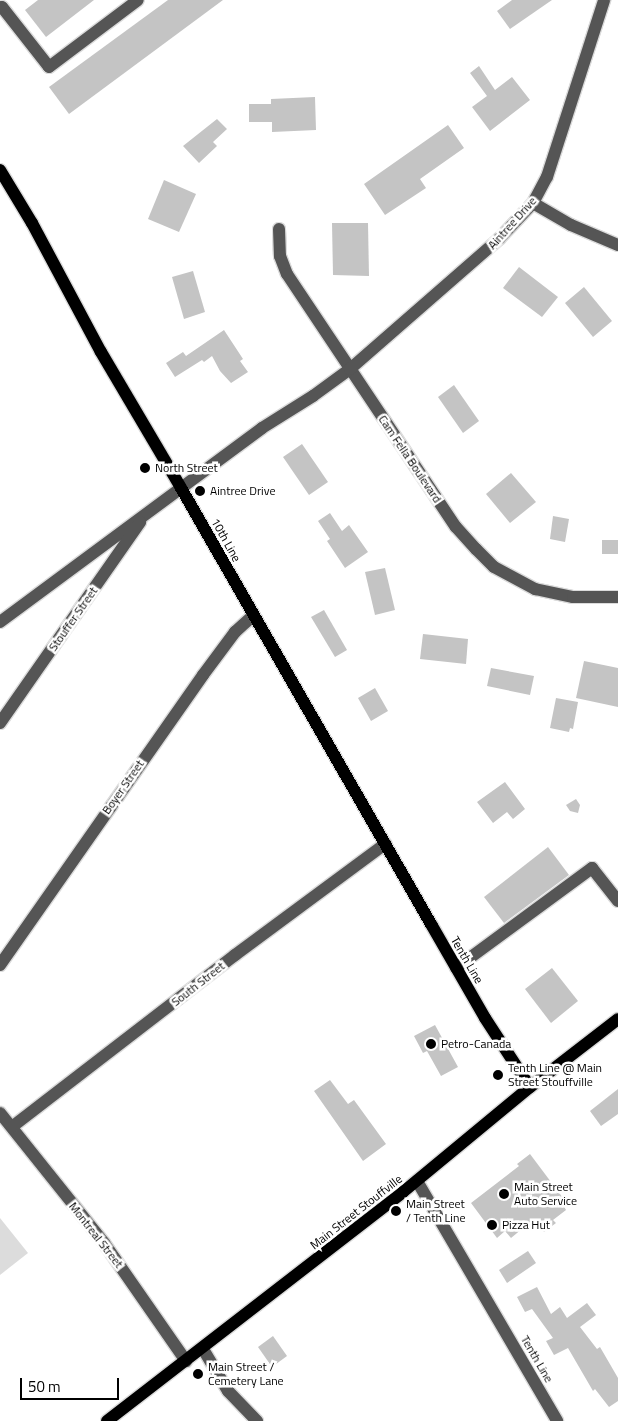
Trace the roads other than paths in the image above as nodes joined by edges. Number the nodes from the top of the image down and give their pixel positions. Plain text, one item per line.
1 (138, 0) edge
2 (604, 0) edge
3 (5, 5) edge
4 (0, 170) edge
5 (533, 203) junction
6 (279, 229) dead end
7 (618, 245) edge
8 (350, 369) junction
9 (181, 488) junction
10 (146, 514) junction
11 (618, 597) edge
12 (253, 616) junction
13 (0, 622) edge
14 (0, 723) edge
15 (385, 844) junction
16 (618, 901) edge
17 (0, 965) edge
18 (456, 968) junction
19 (618, 1019) edge
20 (530, 1087) junction
21 (0, 1113) edge
22 (13, 1126) junction
23 (417, 1181) junction
24 (203, 1349) junction
25 (186, 1361) junction
26 (106, 1421) edge
27 (258, 1421) edge
28 (557, 1421) edge

1 - 3 street
2 - 5 street, Aintree Drive
4 - 9 main road, 10th Line
5 - 7 street
5 - 8 street, Aintree Drive
6 - 8 street, Cam Fella Boulevard
8 - 9 street, Aintree Drive
8 - 11 street, Cam Fella Boulevard
9 - 10 street
9 - 12 main road, 10th Line
10 - 13 street
10 - 14 street, Stouffer Street
12 - 15 main road, 10th Line
12 - 17 street, Boyer Street
15 - 18 main road, Tenth Line
15 - 22 street, South Street
16 - 18 street
18 - 20 main road, Tenth Line
19 - 20 main road, Main Street Stouffville
20 - 23 main road, Main Street Stouffville
21 - 22 street, Montreal Street
22 - 25 street, Montreal Street
23 - 24 main road, Main Street Stouffville
23 - 28 street, Tenth Line
24 - 25 main road, Main Street Stouffville
24 - 27 street
25 - 26 main road, Main Street Stouffville

